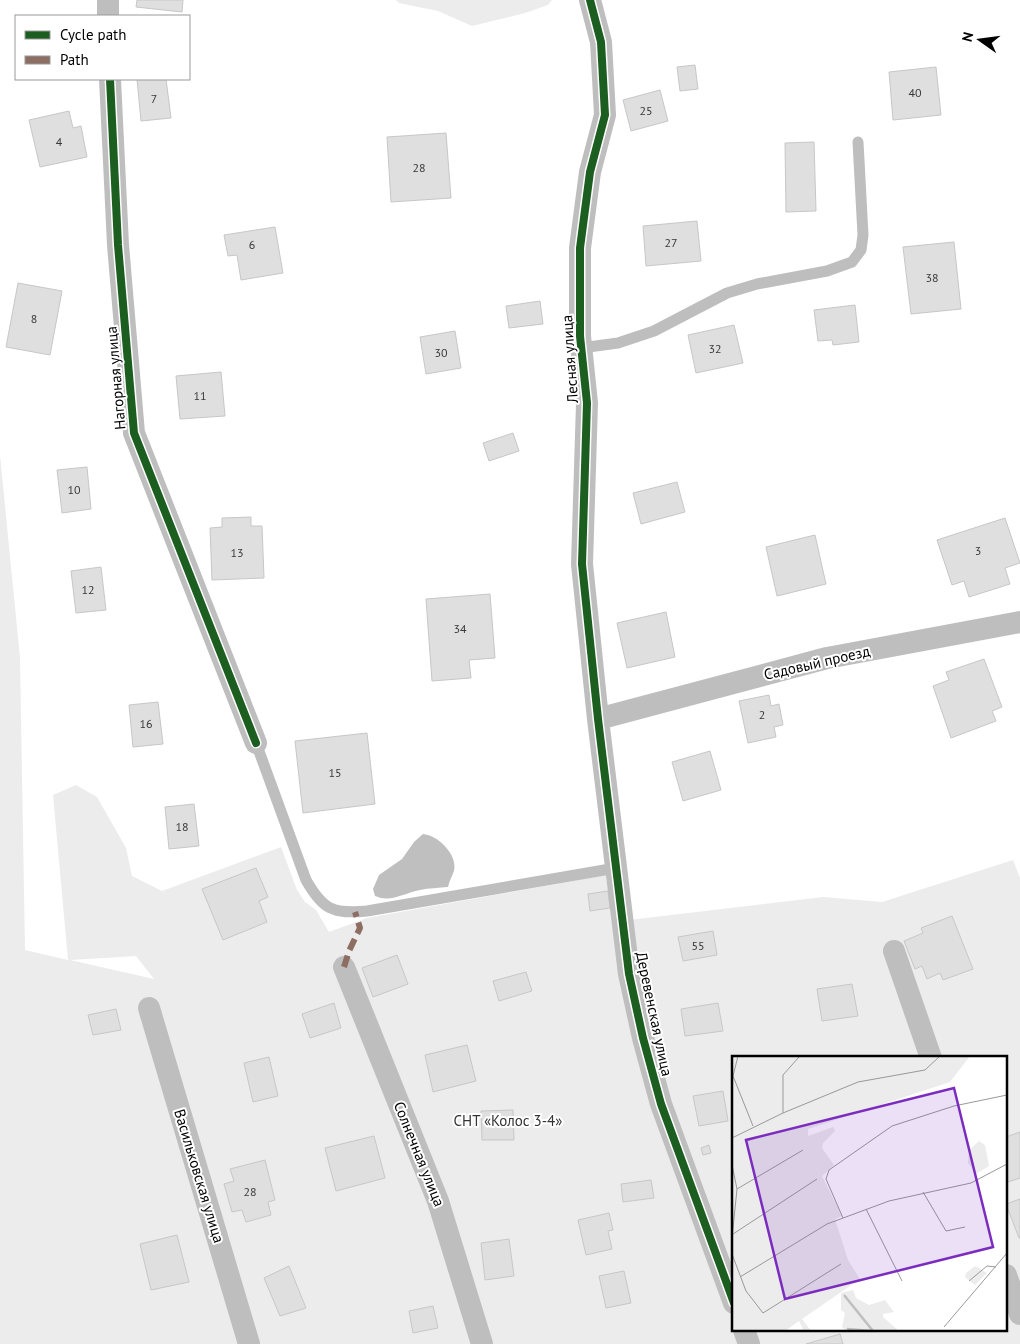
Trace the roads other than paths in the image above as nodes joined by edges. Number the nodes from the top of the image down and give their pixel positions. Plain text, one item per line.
1 (108, 0) edge
2 (590, 0) edge
3 (108, 15) edge
4 (110, 80) edge
5 (858, 142) dead end
6 (581, 348) junction
7 (1020, 622) edge
8 (608, 717) junction
9 (256, 743) joint
10 (616, 868) junction
11 (894, 952) dead end
12 (344, 967) dead end
13 (149, 1008) dead end
14 (930, 1056) edge
15 (1008, 1281) edge
16 (732, 1298) edge
17 (1020, 1314) edge
18 (745, 1332) edge
19 (249, 1344) edge
20 (482, 1344) edge
21 (749, 1344) edge

1 - 3 street
2 - 6 street, Лесная улица
4 - 9 street, Нагорная улица
5 - 6 lane
6 - 8 street, Лесная улица
7 - 8 street, Садовый проезд
8 - 10 street, Деревенская улица
9 - 10 lane
10 - 16 street, Деревенская улица
11 - 14 street
12 - 20 street, Солнечная улица
13 - 19 street, Васильковская улица
15 - 17 street
18 - 21 street

